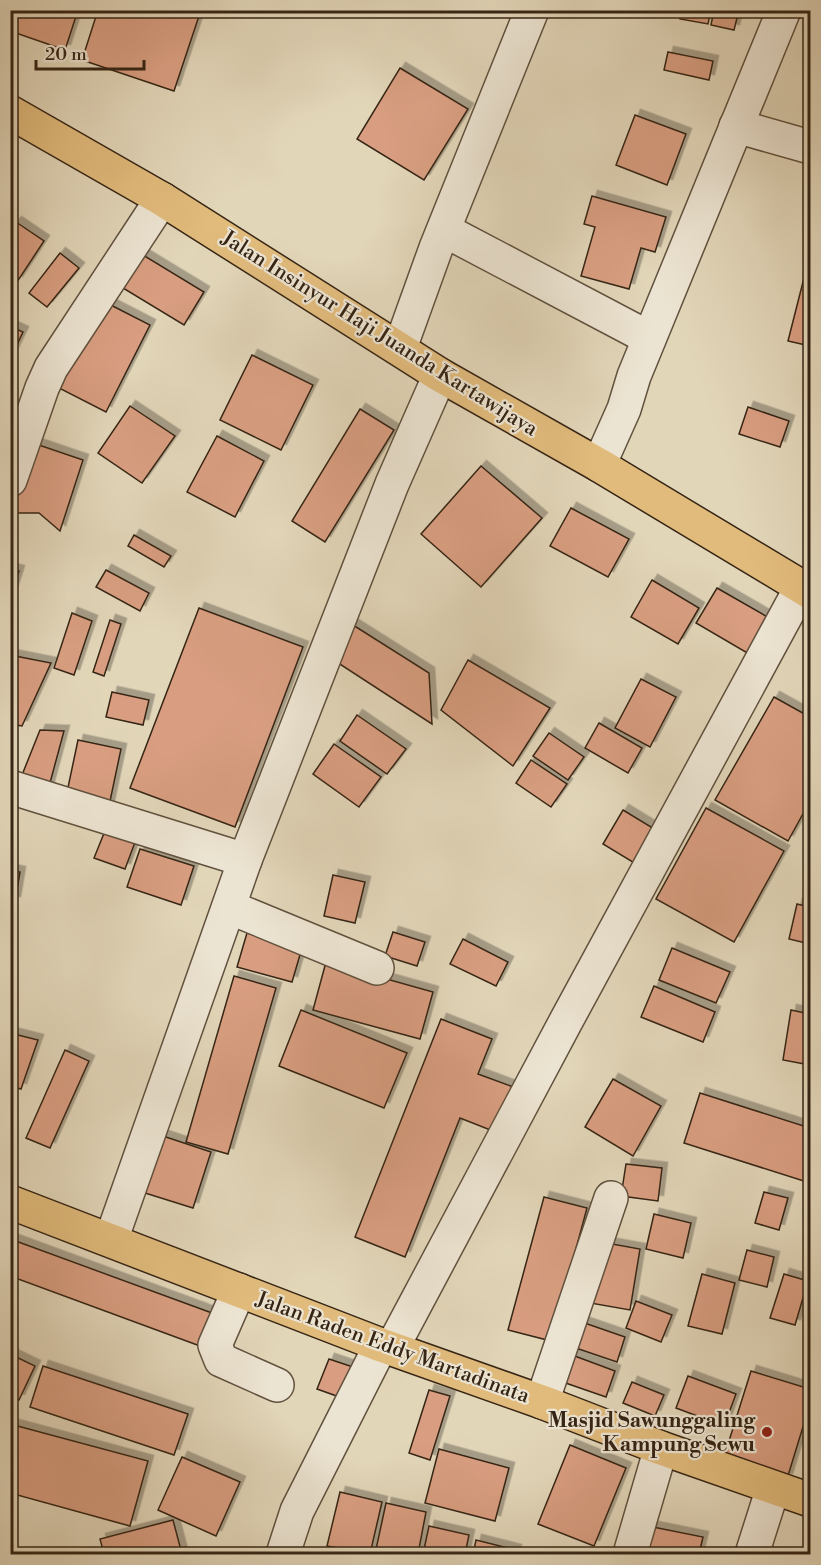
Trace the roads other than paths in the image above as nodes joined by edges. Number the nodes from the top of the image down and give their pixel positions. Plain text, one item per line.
1 (532, 10) edge
2 (784, 10) edge
3 (10, 112) edge
4 (736, 126) junction
5 (810, 147) edge
6 (162, 199) junction
7 (440, 239) junction
8 (649, 338) junction
9 (400, 348) junction
10 (440, 375) junction
11 (598, 465) junction
12 (10, 480) edge
13 (806, 589) edge
14 (10, 787) edge
15 (244, 860) junction
16 (229, 907) junction
17 (377, 968) dead end
18 (611, 1198) dead end
19 (10, 1202) edge
20 (111, 1240) junction
21 (239, 1290) junction
22 (387, 1346) junction
23 (277, 1385) dead end
24 (542, 1402) junction
25 (661, 1448) junction
26 (773, 1488) junction
27 (810, 1500) edge
28 (283, 1554) edge
29 (630, 1554) edge
30 (752, 1554) edge

1 - 7 street
2 - 4 street
3 - 6 main road, Jalan Insinyur Haji Juanda Kartawijaya
4 - 5 street
4 - 8 street
6 - 9 main road, Jalan Insinyur Haji Juanda Kartawijaya
6 - 12 street
7 - 8 street
7 - 9 street
8 - 11 street
9 - 10 main road, Jalan Insinyur Haji Juanda Kartawijaya
10 - 11 main road, Jalan Insinyur Haji Juanda Kartawijaya
10 - 15 street
11 - 13 main road, Jalan Insinyur Haji Juanda Kartawijaya
13 - 22 street
14 - 15 street
15 - 16 street
16 - 17 street
16 - 20 street
18 - 24 street
19 - 20 main road, Jalan Raden Eddy Martadinata
20 - 21 main road, Jalan Raden Eddy Martadinata
21 - 22 main road, Jalan Raden Eddy Martadinata
21 - 23 street
22 - 24 main road, Jalan Raden Eddy Martadinata
22 - 28 street
24 - 25 main road, Jalan Raden Eddy Martadinata
25 - 26 main road, Jalan Raden Eddy Martadinata
25 - 29 street
26 - 27 main road, Jalan Raden Eddy Martadinata
26 - 30 street

